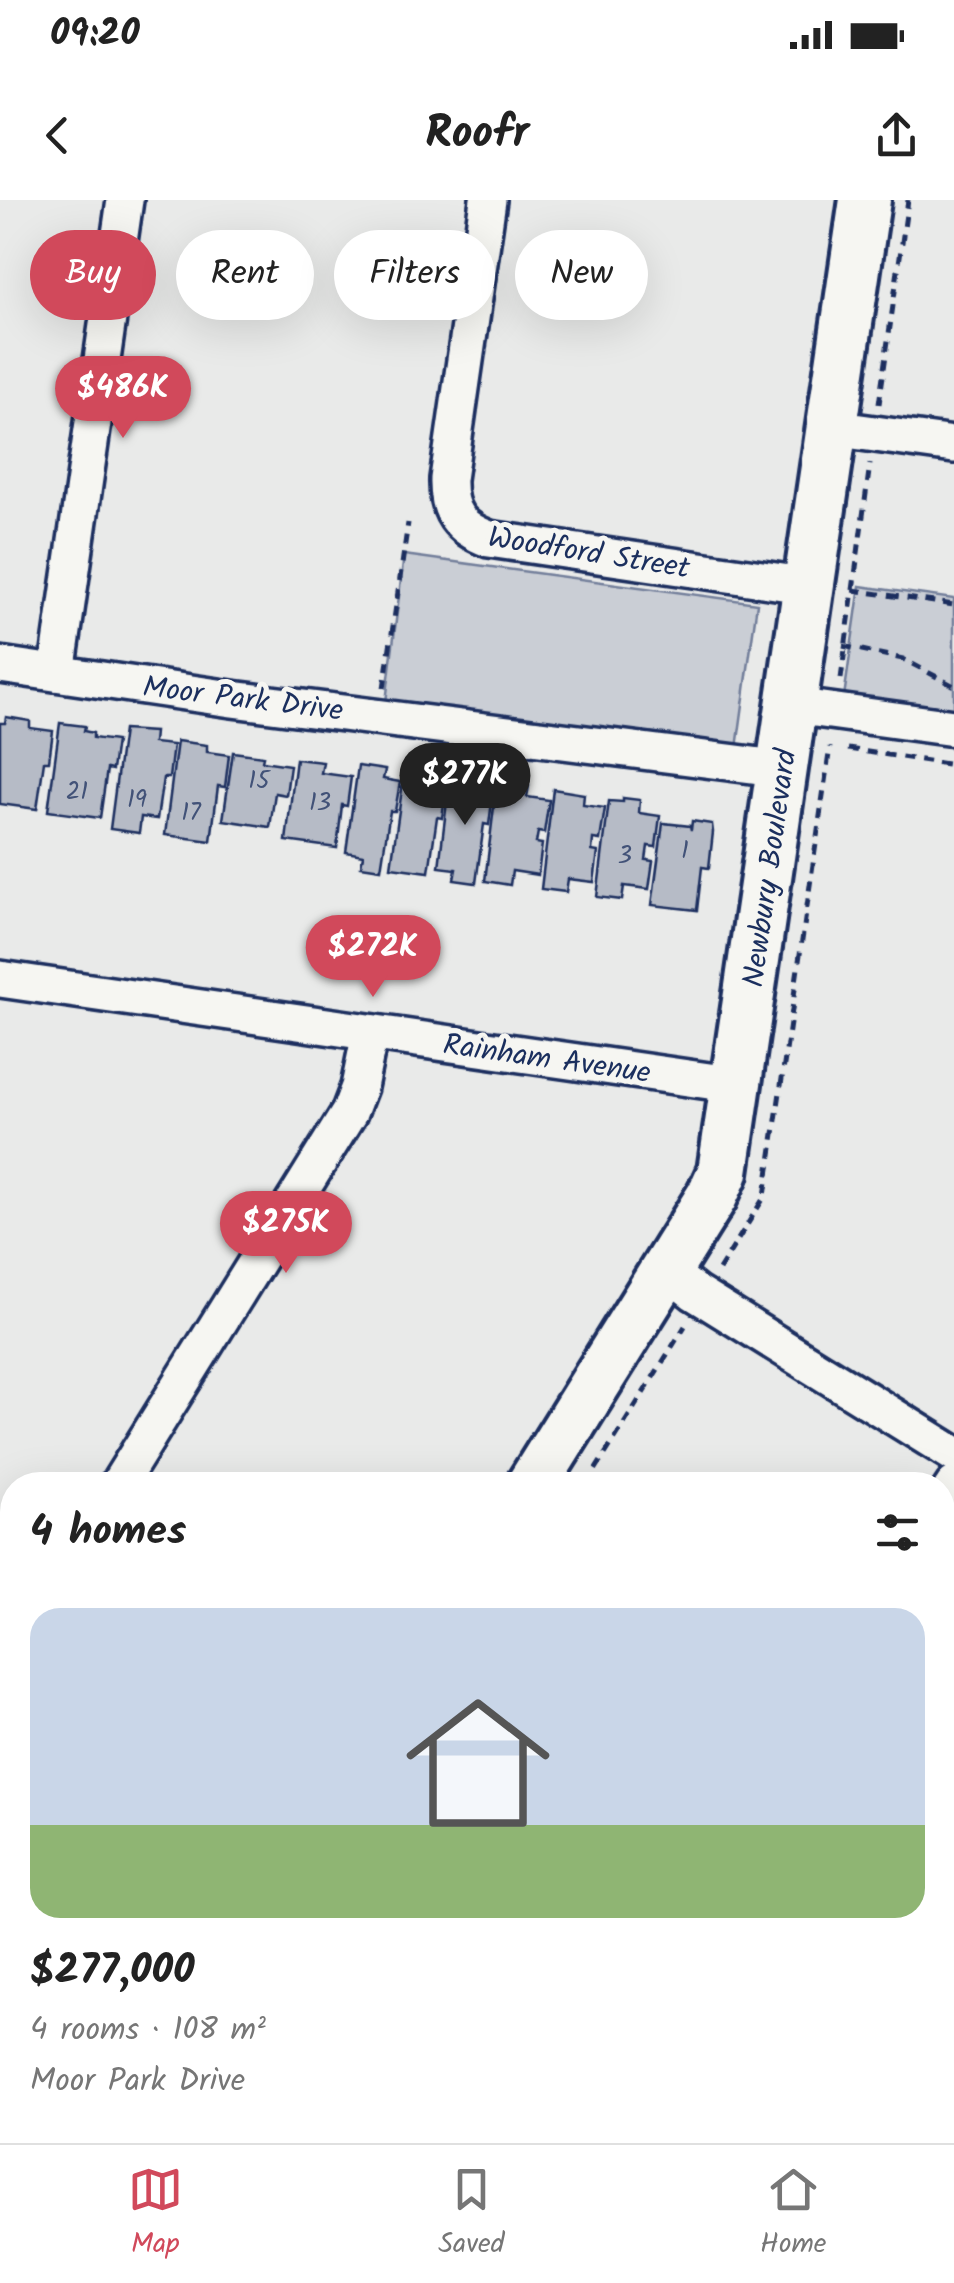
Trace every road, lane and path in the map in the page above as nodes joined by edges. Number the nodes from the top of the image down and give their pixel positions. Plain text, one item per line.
1 (124, 200) edge
2 (488, 200) edge
3 (865, 200) edge
4 (908, 200) edge
5 (853, 431) junction
6 (954, 445) edge
7 (408, 523) dead end
8 (831, 588) junction
9 (954, 605) edge
10 (824, 643) junction
11 (0, 665) edge
12 (57, 673) junction
13 (954, 686) edge
14 (386, 688) dead end
15 (814, 709) junction
16 (954, 728) edge
17 (954, 765) edge
18 (784, 769) junction
19 (0, 980) edge
20 (370, 1032) junction
21 (737, 1085) junction
22 (666, 1270) junction
23 (954, 1454) edge
24 (126, 1472) edge
25 (540, 1472) edge

1 - 12 street
2 - 8 street, Woodford Street
3 - 5 street, Newbury Boulevard
4 - 5 path
5 - 6 street
5 - 8 street, Newbury Boulevard
5 - 8 path
7 - 14 path
8 - 9 path
8 - 10 street, Newbury Boulevard
8 - 10 path
10 - 13 path
10 - 15 street, Newbury Boulevard
10 - 15 path
11 - 12 street, Moor Park Drive
12 - 18 street, Moor Park Drive
15 - 16 street
15 - 17 path
15 - 18 street, Newbury Boulevard
18 - 21 street, Newbury Boulevard
19 - 20 street, Rainham Avenue
20 - 21 street, Rainham Avenue
20 - 24 street
21 - 22 street, Newbury Boulevard
22 - 23 street
22 - 25 street, Newbury Boulevard

